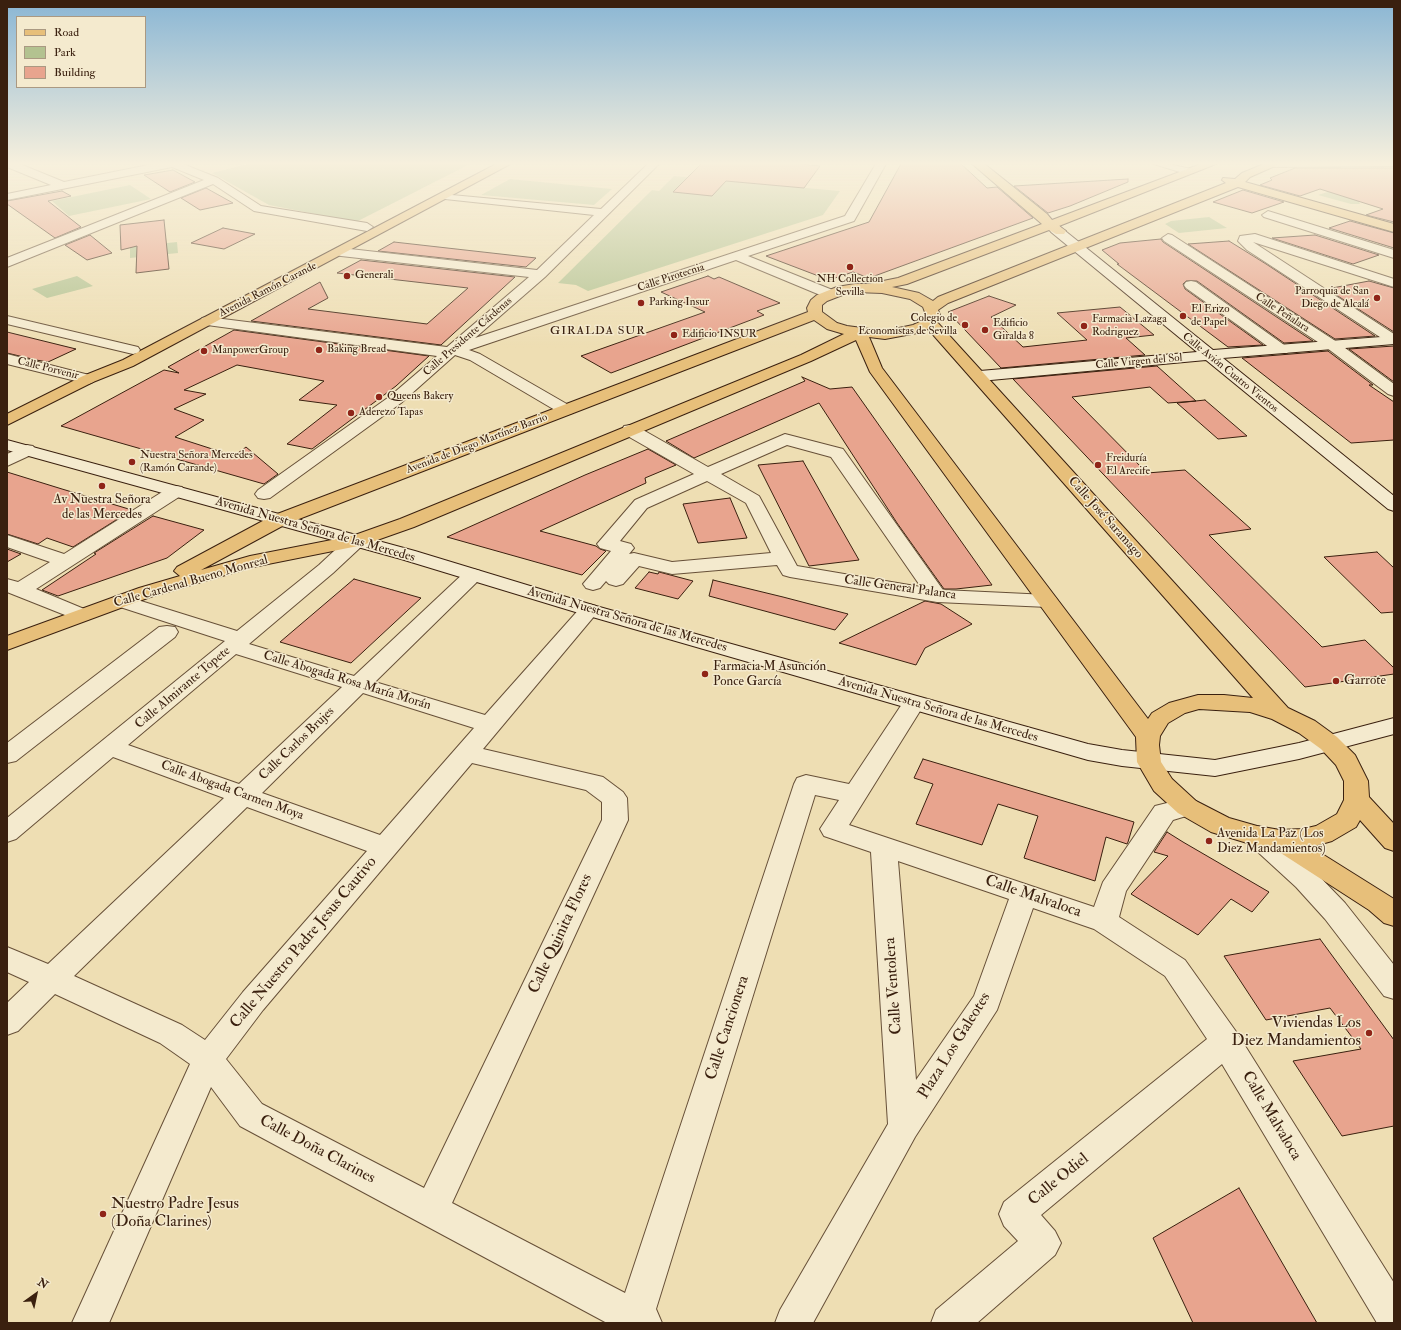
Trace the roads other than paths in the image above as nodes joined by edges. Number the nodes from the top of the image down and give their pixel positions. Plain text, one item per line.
1 (103, 224) edge
2 (344, 224) edge
3 (375, 224) edge
4 (393, 224) edge
5 (592, 224) edge
6 (832, 224) edge
7 (1133, 224) edge
8 (1297, 224) edge
9 (1380, 224) edge
10 (1055, 225) junction
11 (367, 228) junction
12 (1394, 228) edge
13 (1113, 232) junction
14 (1168, 238) dead end
15 (1076, 247) junction
16 (341, 252) junction
17 (1394, 254) edge
18 (736, 256) junction
19 (7, 262) edge
20 (540, 274) junction
21 (1394, 283) edge
22 (1191, 286) dead end
23 (870, 288) junction
24 (830, 294) junction
25 (495, 314) junction
26 (816, 314) junction
27 (930, 315) junction
28 (7, 320) edge
29 (207, 321) junction
30 (535, 323) junction
31 (859, 333) junction
32 (1394, 340) edge
33 (1332, 345) junction
34 (133, 350) junction
35 (454, 350) junction
36 (1282, 350) junction
37 (1209, 355) junction
38 (859, 356) junction
39 (808, 357) junction
40 (7, 359) edge
41 (980, 376) junction
42 (88, 380) junction
43 (1394, 391) edge
44 (566, 410) junction
45 (7, 420) edge
46 (630, 430) junction
47 (7, 445) edge
48 (27, 450) junction
49 (7, 461) edge
50 (708, 474) junction
51 (176, 491) junction
52 (264, 494) dead end
53 (1394, 505) edge
54 (279, 520) junction
55 (7, 541) edge
56 (356, 541) junction
57 (784, 558) junction
58 (66, 561) junction
59 (473, 575) junction
60 (14, 587) edge
61 (146, 592) junction
62 (937, 596) junction
63 (121, 601) junction
64 (1048, 601) junction
65 (589, 610) junction
66 (82, 615) junction
67 (167, 632) dead end
68 (7, 643) edge
69 (236, 643) junction
70 (359, 685) junction
71 (914, 703) junction
72 (1280, 714) junction
73 (490, 725) junction
74 (1394, 726) edge
75 (1148, 736) junction
76 (1329, 743) junction
77 (110, 747) junction
78 (466, 753) junction
79 (7, 755) edge
80 (1149, 762) junction
81 (855, 794) junction
82 (243, 795) junction
83 (1357, 800) junction
84 (1187, 807) junction
85 (7, 832) edge
86 (1268, 838) junction
87 (1394, 841) edge
88 (385, 847) junction
89 (884, 847) junction
90 (1024, 895) junction
91 (1394, 915) edge
92 (1104, 921) junction
93 (7, 959) edge
94 (52, 980) junction
95 (1394, 987) edge
96 (7, 1022) edge
97 (1226, 1042) junction
98 (208, 1059) junction
99 (904, 1126) junction
100 (430, 1210) junction
101 (1394, 1317) edge
102 (640, 1321) edge
103 (90, 1323) edge
104 (793, 1323) edge
105 (949, 1323) edge

1 - 19 street
2 - 11 street
3 - 11 main road, Avenida Ramón Carande
4 - 16 main road, Avenida Ramón Carande
5 - 20 street, Calle Presidente Cárdenas
6 - 18 street, Calle Pirotecnia
7 - 13 main road
8 - 17 street
9 - 12 main road
10 - 13 main road
10 - 15 street, Calle Avión Cuatro Vientos
10 - 23 main road
11 - 34 main road, Avenida Ramón Carande
13 - 15 main road
14 - 33 street, Calle Peñalara
15 - 27 main road
15 - 37 street, Calle Avión Cuatro Vientos
16 - 20 street
16 - 29 main road, Avenida Ramón Carande
18 - 24 street
18 - 30 street, Calle Pirotecnia
20 - 25 street, Calle Presidente Cárdenas
21 - 32 street
22 - 36 street
23 - 24 main road
23 - 27 main road, Calle José Saramago
24 - 26 main road
25 - 30 street
25 - 35 street, Calle Presidente Cárdenas
26 - 31 main road
26 - 44 main road, Avenida de Diego Martínez Barrio
27 - 31 main road
27 - 41 main road, Calle José Saramago
28 - 34 street
29 - 35 street
29 - 42 main road, Avenida Ramón Carande
30 - 35 street, Calle Pirotecnia
31 - 38 main road
31 - 39 main road
32 - 33 street, Calle Virgen del Sol
33 - 36 street, Calle Virgen del Sol
33 - 43 street, Calle Peñalara
34 - 42 main road, Avenida Ramón Carande
35 - 44 street
35 - 52 street, Calle Presidente Cárdenas
36 - 37 street, Calle Virgen del Sol
37 - 41 street, Calle Virgen del Sol
37 - 53 street, Calle Avión Cuatro Vientos
38 - 39 main road
38 - 64 main road
39 - 46 main road
40 - 42 street, Calle Porvenir
41 - 72 main road, Calle José Saramago
42 - 45 main road, Avenida Ramón Carande
44 - 54 main road, Avenida de Diego Martínez Barrio
46 - 50 street, Calle General Palanca
46 - 56 main road
47 - 48 street, Avenida Nuestra Señora de las Mercedes
48 - 49 street
48 - 51 street, Avenida Nuestra Señora de las Mercedes
50 - 57 street, Calle General Palanca
50 - 57 street
50 - 62 street
51 - 54 street, Avenida Nuestra Señora de las Mercedes
51 - 58 street
54 - 56 street, Avenida Nuestra Señora de las Mercedes
54 - 61 main road, Avenida de Diego Martínez Barrio
55 - 58 street
56 - 59 street, Avenida Nuestra Señora de las Mercedes
56 - 61 main road, Calle Cardenal Bueno Monreal
56 - 69 street, Calle Almirante Topete
57 - 62 street, Calle General Palanca
58 - 60 street
59 - 65 street, Avenida Nuestra Señora de las Mercedes
59 - 70 street, Calle Carlos Brujes
60 - 66 street
61 - 63 main road, Calle Cardenal Bueno Monreal
62 - 64 street, Calle General Palanca
63 - 66 main road, Calle Cardenal Bueno Monreal
63 - 69 street, Calle Abogada Rosa María Morán
64 - 75 main road
65 - 71 street, Avenida Nuestra Señora de las Mercedes
65 - 73 street, Calle Nuestro Padre Jesus Cautivo
66 - 68 main road, Calle Cardenal Bueno Monreal
67 - 79 street
69 - 70 street, Calle Abogada Rosa María Morán
69 - 77 street, Calle Almirante Topete
70 - 73 street, Calle Abogada Rosa María Morán
70 - 82 street, Calle Carlos Brujes
71 - 80 street, Avenida Nuestra Señora de las Mercedes
71 - 81 street
72 - 75 main road
72 - 76 main road
73 - 78 street, Calle Nuestro Padre Jesus Cautivo
74 - 76 street, Avenida Nuestra Señora de las Mercedes
75 - 80 main road
76 - 80 street, Avenida Nuestra Señora de las Mercedes
76 - 83 main road
77 - 82 street, Calle Abogada Carmen Moya
77 - 85 street, Calle Almirante Topete
78 - 88 street, Calle Nuestro Padre Jesus Cautivo
78 - 100 street, Calle Quinita Flores
80 - 84 main road
81 - 89 street, Calle Malvaloca
81 - 102 street, Calle Cancionera
82 - 88 street, Calle Abogada Carmen Moya
82 - 94 street, Calle Carlos Brujes
83 - 86 main road
83 - 87 main road
84 - 86 main road
84 - 92 street
86 - 91 main road
86 - 95 street
88 - 98 street, Calle Nuestro Padre Jesus Cautivo
89 - 90 street, Calle Malvaloca
89 - 99 street, Calle Ventolera
90 - 92 street, Calle Malvaloca
90 - 99 street, Plaza Los Galeotes
92 - 97 street, Calle Malvaloca
93 - 94 street, Calle Doña Clarines
94 - 96 street, Calle Carlos Brujes
94 - 98 street, Calle Doña Clarines
97 - 101 street, Calle Malvaloca
97 - 105 street, Calle Odiel
98 - 100 street, Calle Doña Clarines
98 - 103 street, Calle Nuestro Padre Jesus Cautivo
99 - 104 street, Plaza Los Galeotes
100 - 102 street, Calle Doña Clarines

